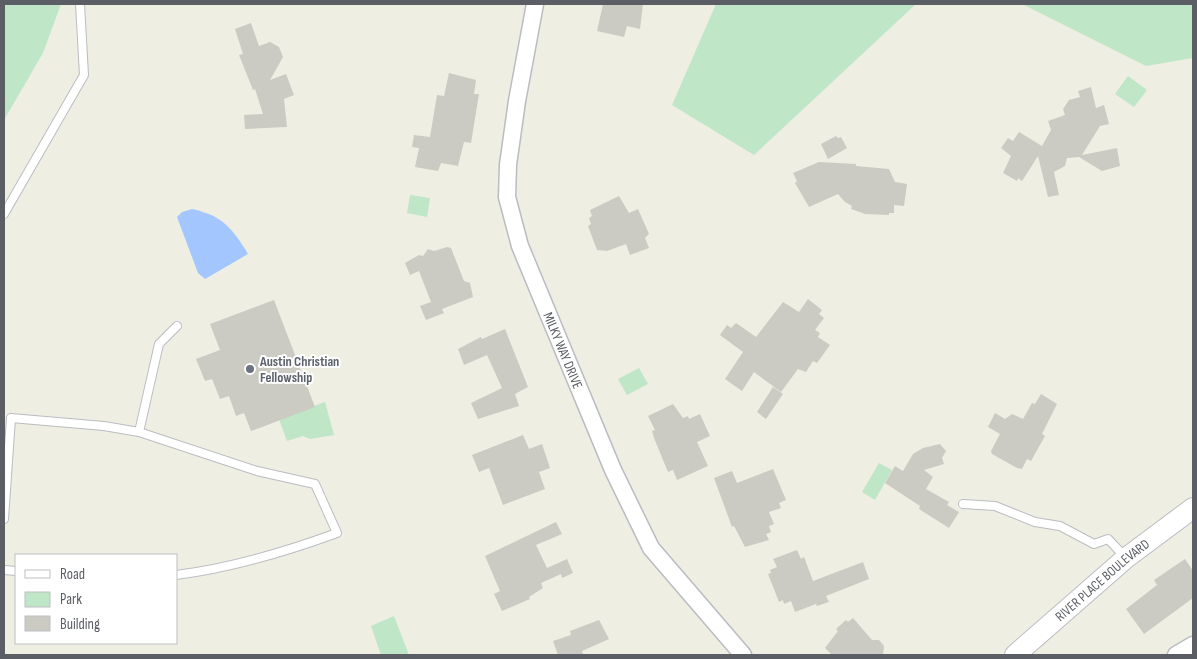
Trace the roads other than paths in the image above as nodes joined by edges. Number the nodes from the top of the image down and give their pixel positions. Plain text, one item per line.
1 (80, 4) edge
2 (536, 4) edge
3 (4, 214) edge
4 (178, 326) dead end
5 (139, 432) junction
6 (964, 504) dead end
7 (1193, 508) edge
8 (4, 519) edge
9 (1126, 558) junction
10 (178, 575) edge
11 (1193, 645) edge
12 (743, 655) edge
13 (1015, 655) edge
14 (1176, 655) edge

1 - 3 lane
2 - 12 street, MILKY WAY DRIVE
4 - 5 lane
5 - 8 lane
5 - 10 lane
6 - 9 lane
7 - 9 street, RIVER PLACE BOULEVARD
9 - 13 street, RIVER PLACE BOULEVARD
11 - 14 street

